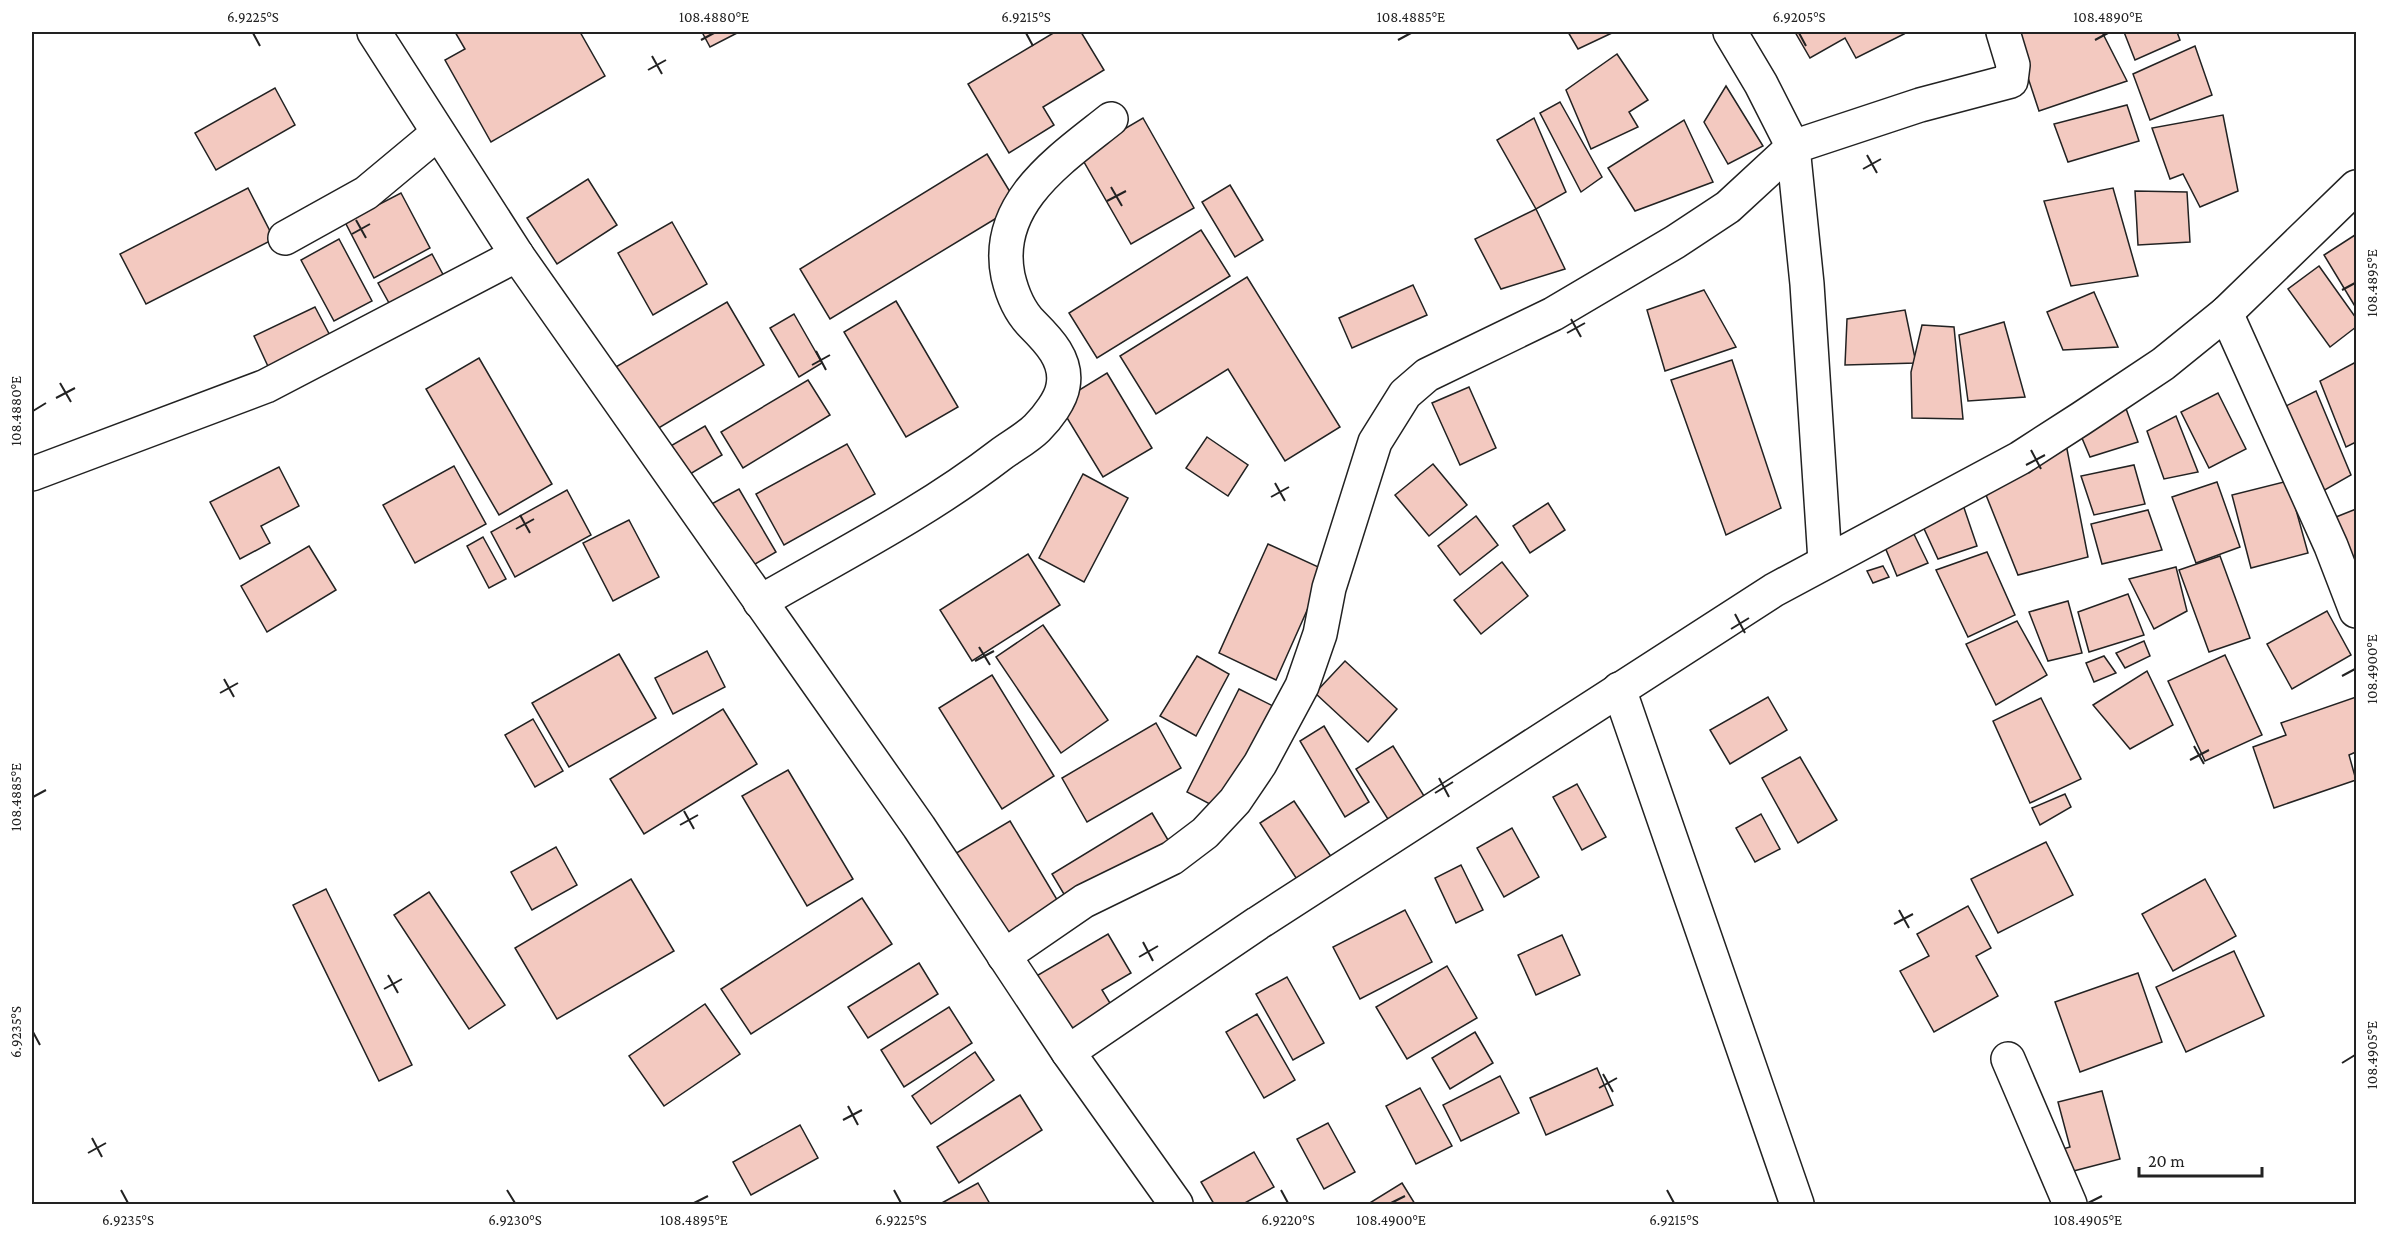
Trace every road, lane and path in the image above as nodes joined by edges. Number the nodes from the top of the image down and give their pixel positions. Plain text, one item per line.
1 (374, 32) edge
2 (1730, 32) edge
3 (2003, 32) edge
4 (1111, 119) dead end
5 (438, 134) junction
6 (1793, 147) junction
7 (2356, 187) edge
8 (285, 238) dead end
9 (517, 255) junction
10 (2226, 313) junction
11 (32, 474) edge
12 (1825, 561) junction
13 (760, 602) junction
14 (2356, 611) edge
15 (1618, 689) junction
16 (1004, 956) junction
17 (1068, 1052) junction
18 (2008, 1059) dead end
19 (1176, 1204) edge
20 (1797, 1204) edge
21 (2070, 1204) edge

1 - 5 street
2 - 6 street
3 - 6 street
4 - 13 street
5 - 8 street
5 - 9 street
6 - 12 street
6 - 16 street
7 - 10 street
9 - 11 street
9 - 13 street
10 - 12 street
10 - 14 street
12 - 15 street
13 - 16 street
15 - 17 street
15 - 20 street
16 - 17 street
17 - 19 street
18 - 21 street

